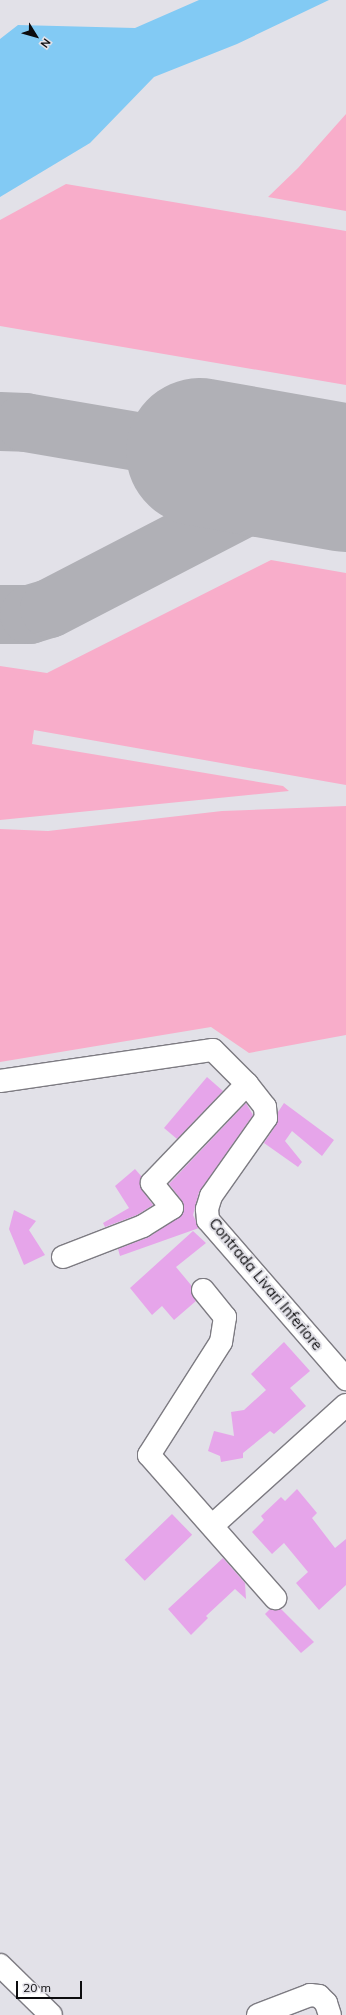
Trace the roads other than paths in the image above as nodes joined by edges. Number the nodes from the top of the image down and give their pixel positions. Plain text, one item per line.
1 (0, 1081) edge
2 (247, 1084) junction
3 (63, 1257) dead end
4 (203, 1290) dead end
5 (346, 1379) edge
6 (346, 1405) edge
7 (213, 1525) junction
8 (275, 1598) dead end
9 (0, 1965) edge
10 (51, 2015) edge
11 (258, 2015) edge
12 (330, 2015) edge

1 - 2 street, Contrada Livari Inferiore
2 - 3 street
2 - 5 street, Contrada Livari Inferiore
4 - 7 street
6 - 7 street
7 - 8 street
9 - 10 street
11 - 12 street

